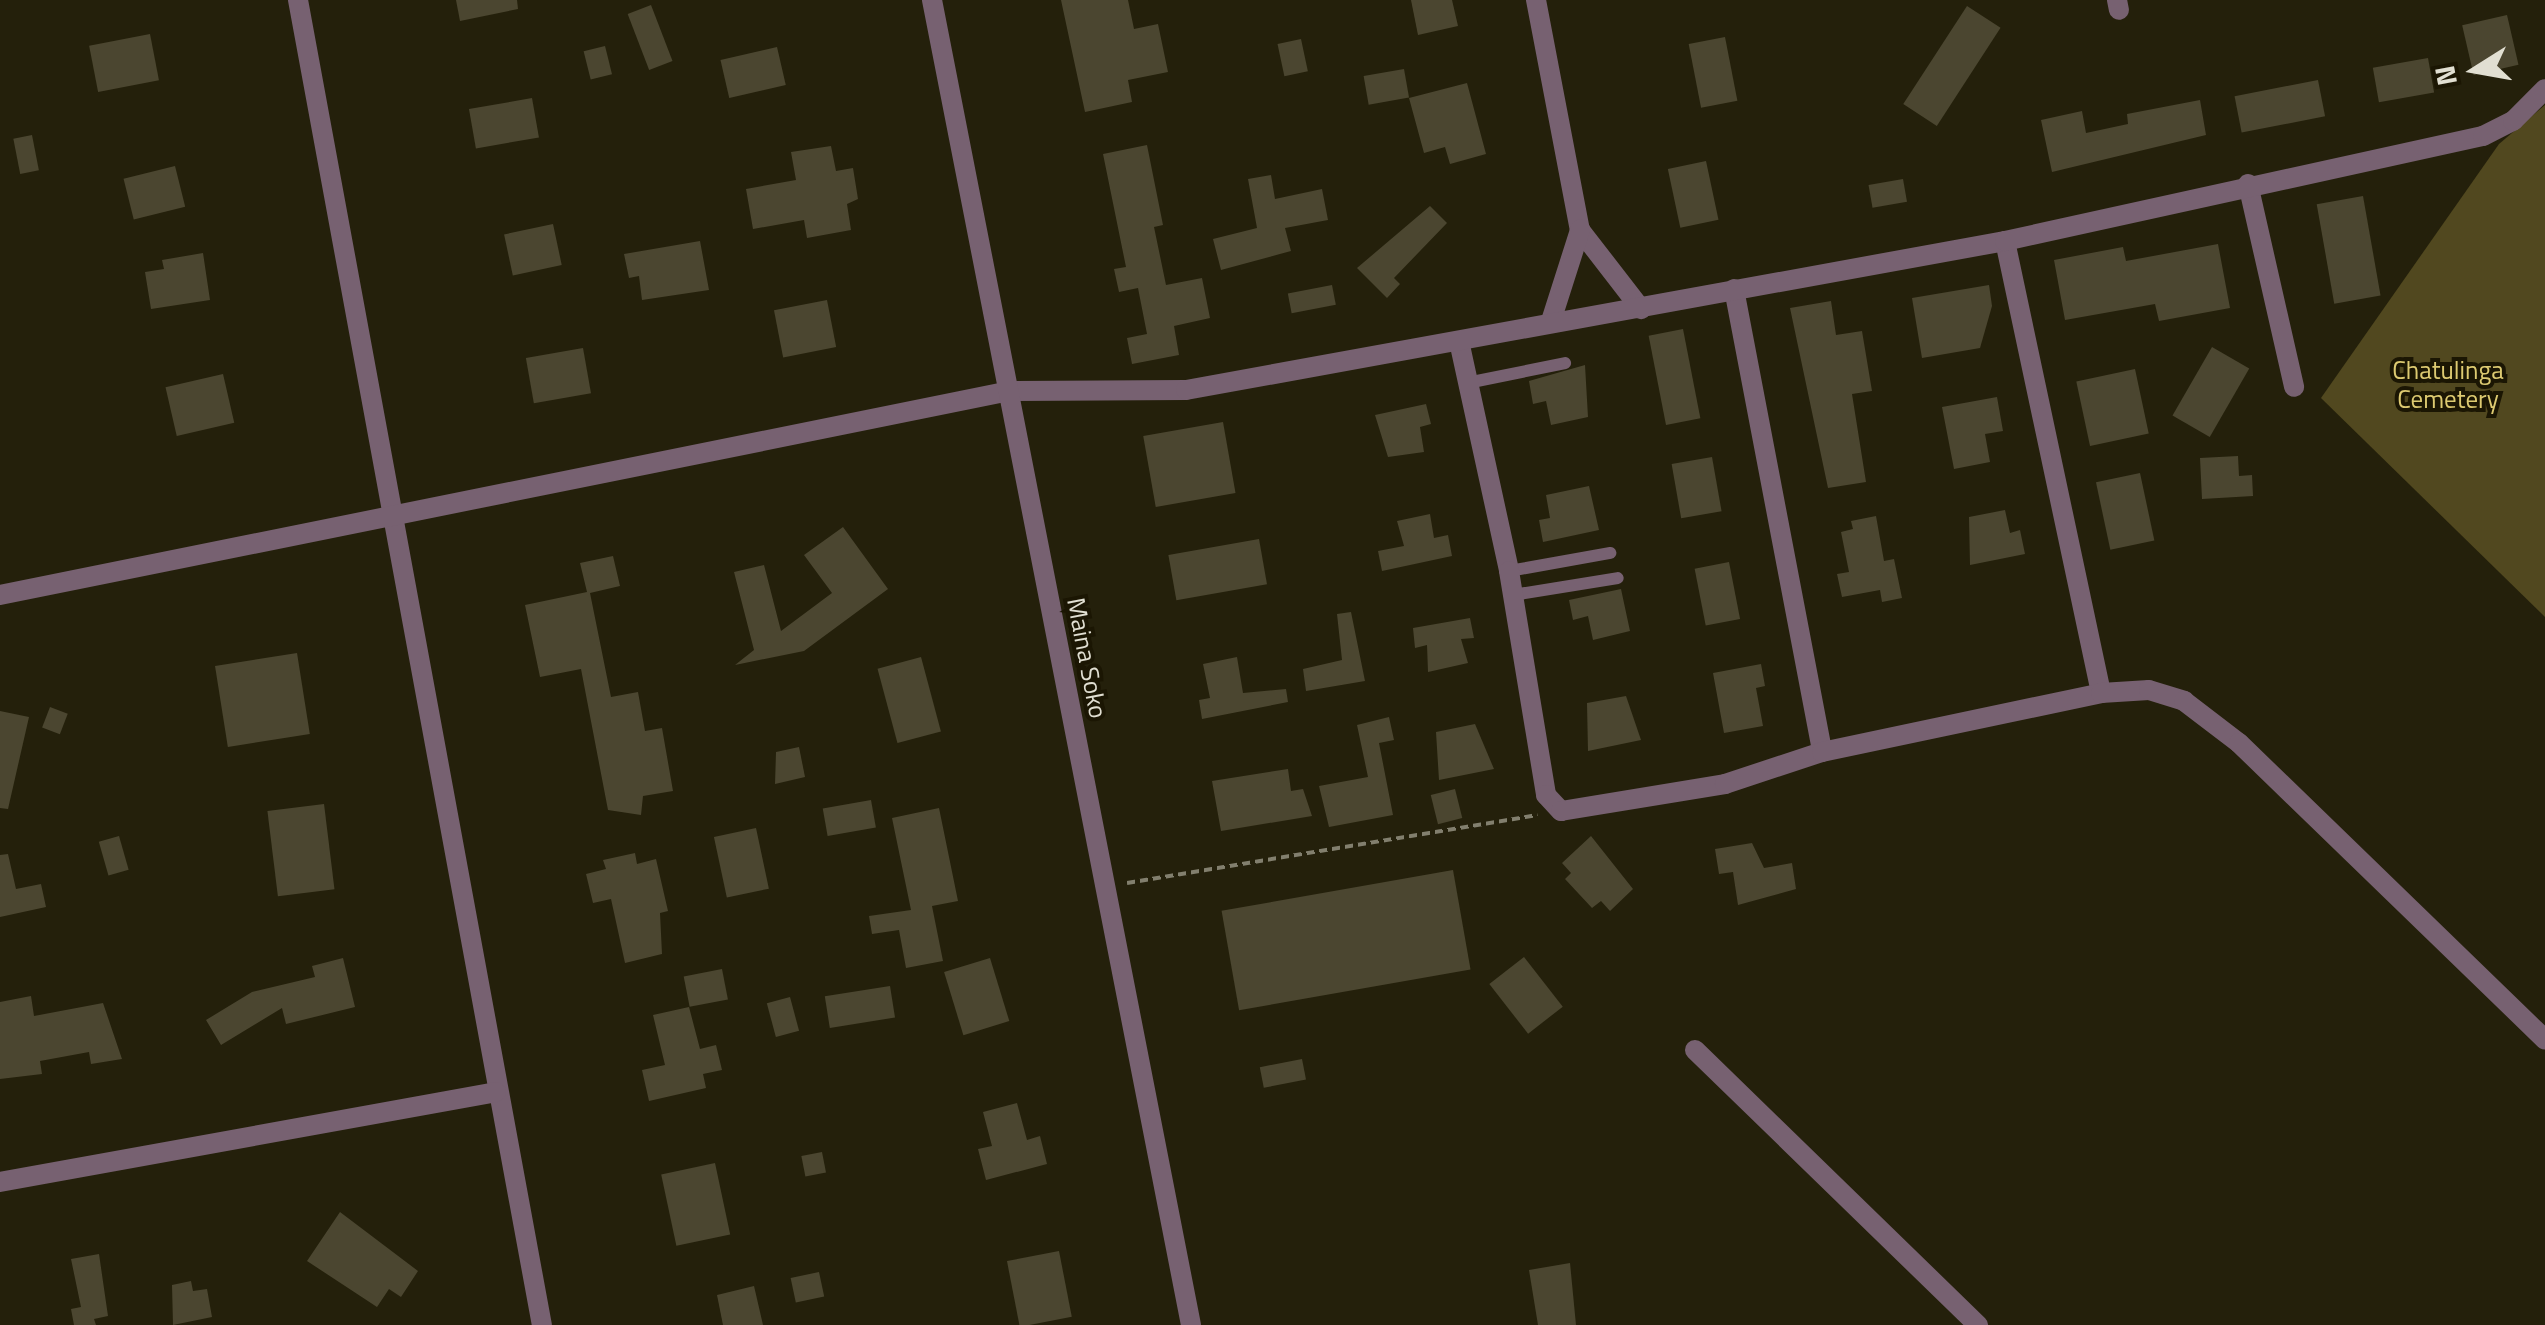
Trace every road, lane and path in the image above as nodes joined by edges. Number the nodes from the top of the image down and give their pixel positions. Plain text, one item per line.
1 (298, 0) edge
2 (932, 0) edge
3 (1536, 0) edge
4 (2545, 89) edge
5 (2248, 184) junction
6 (1580, 230) junction
7 (2005, 241) junction
8 (1734, 289) junction
9 (1641, 309) junction
10 (1551, 321) junction
11 (1459, 341) junction
12 (1565, 363) dead end
13 (1472, 382) junction
14 (2294, 387) dead end
15 (1010, 392) junction
16 (390, 517) junction
17 (1610, 553) dead end
18 (1509, 571) junction
19 (1618, 578) dead end
20 (0, 595) edge
21 (1513, 595) junction
22 (2100, 693) junction
23 (1822, 752) junction
24 (1561, 811) junction
25 (1105, 887) junction
26 (2545, 1040) edge
27 (1695, 1050) dead end
28 (496, 1092) junction
29 (0, 1182) edge
30 (542, 1325) edge
31 (1191, 1325) edge
32 (1978, 1325) edge

1 - 16 street
2 - 15 street, Maina Soko
3 - 6 street
4 - 5 street
5 - 7 street
5 - 14 street
6 - 9 street
6 - 10 street
7 - 8 street
7 - 22 street
8 - 9 street
8 - 23 street
9 - 10 street
10 - 11 street
11 - 13 street
11 - 15 street
12 - 13 lane
13 - 18 street
15 - 16 street
15 - 25 street, Maina Soko
16 - 20 street
16 - 28 street
17 - 18 lane
18 - 21 street
19 - 21 lane
21 - 24 street
22 - 23 street
22 - 26 street
23 - 24 street
24 - 25 path
25 - 31 street, Maina Soko
27 - 32 street
28 - 29 street
28 - 30 street

